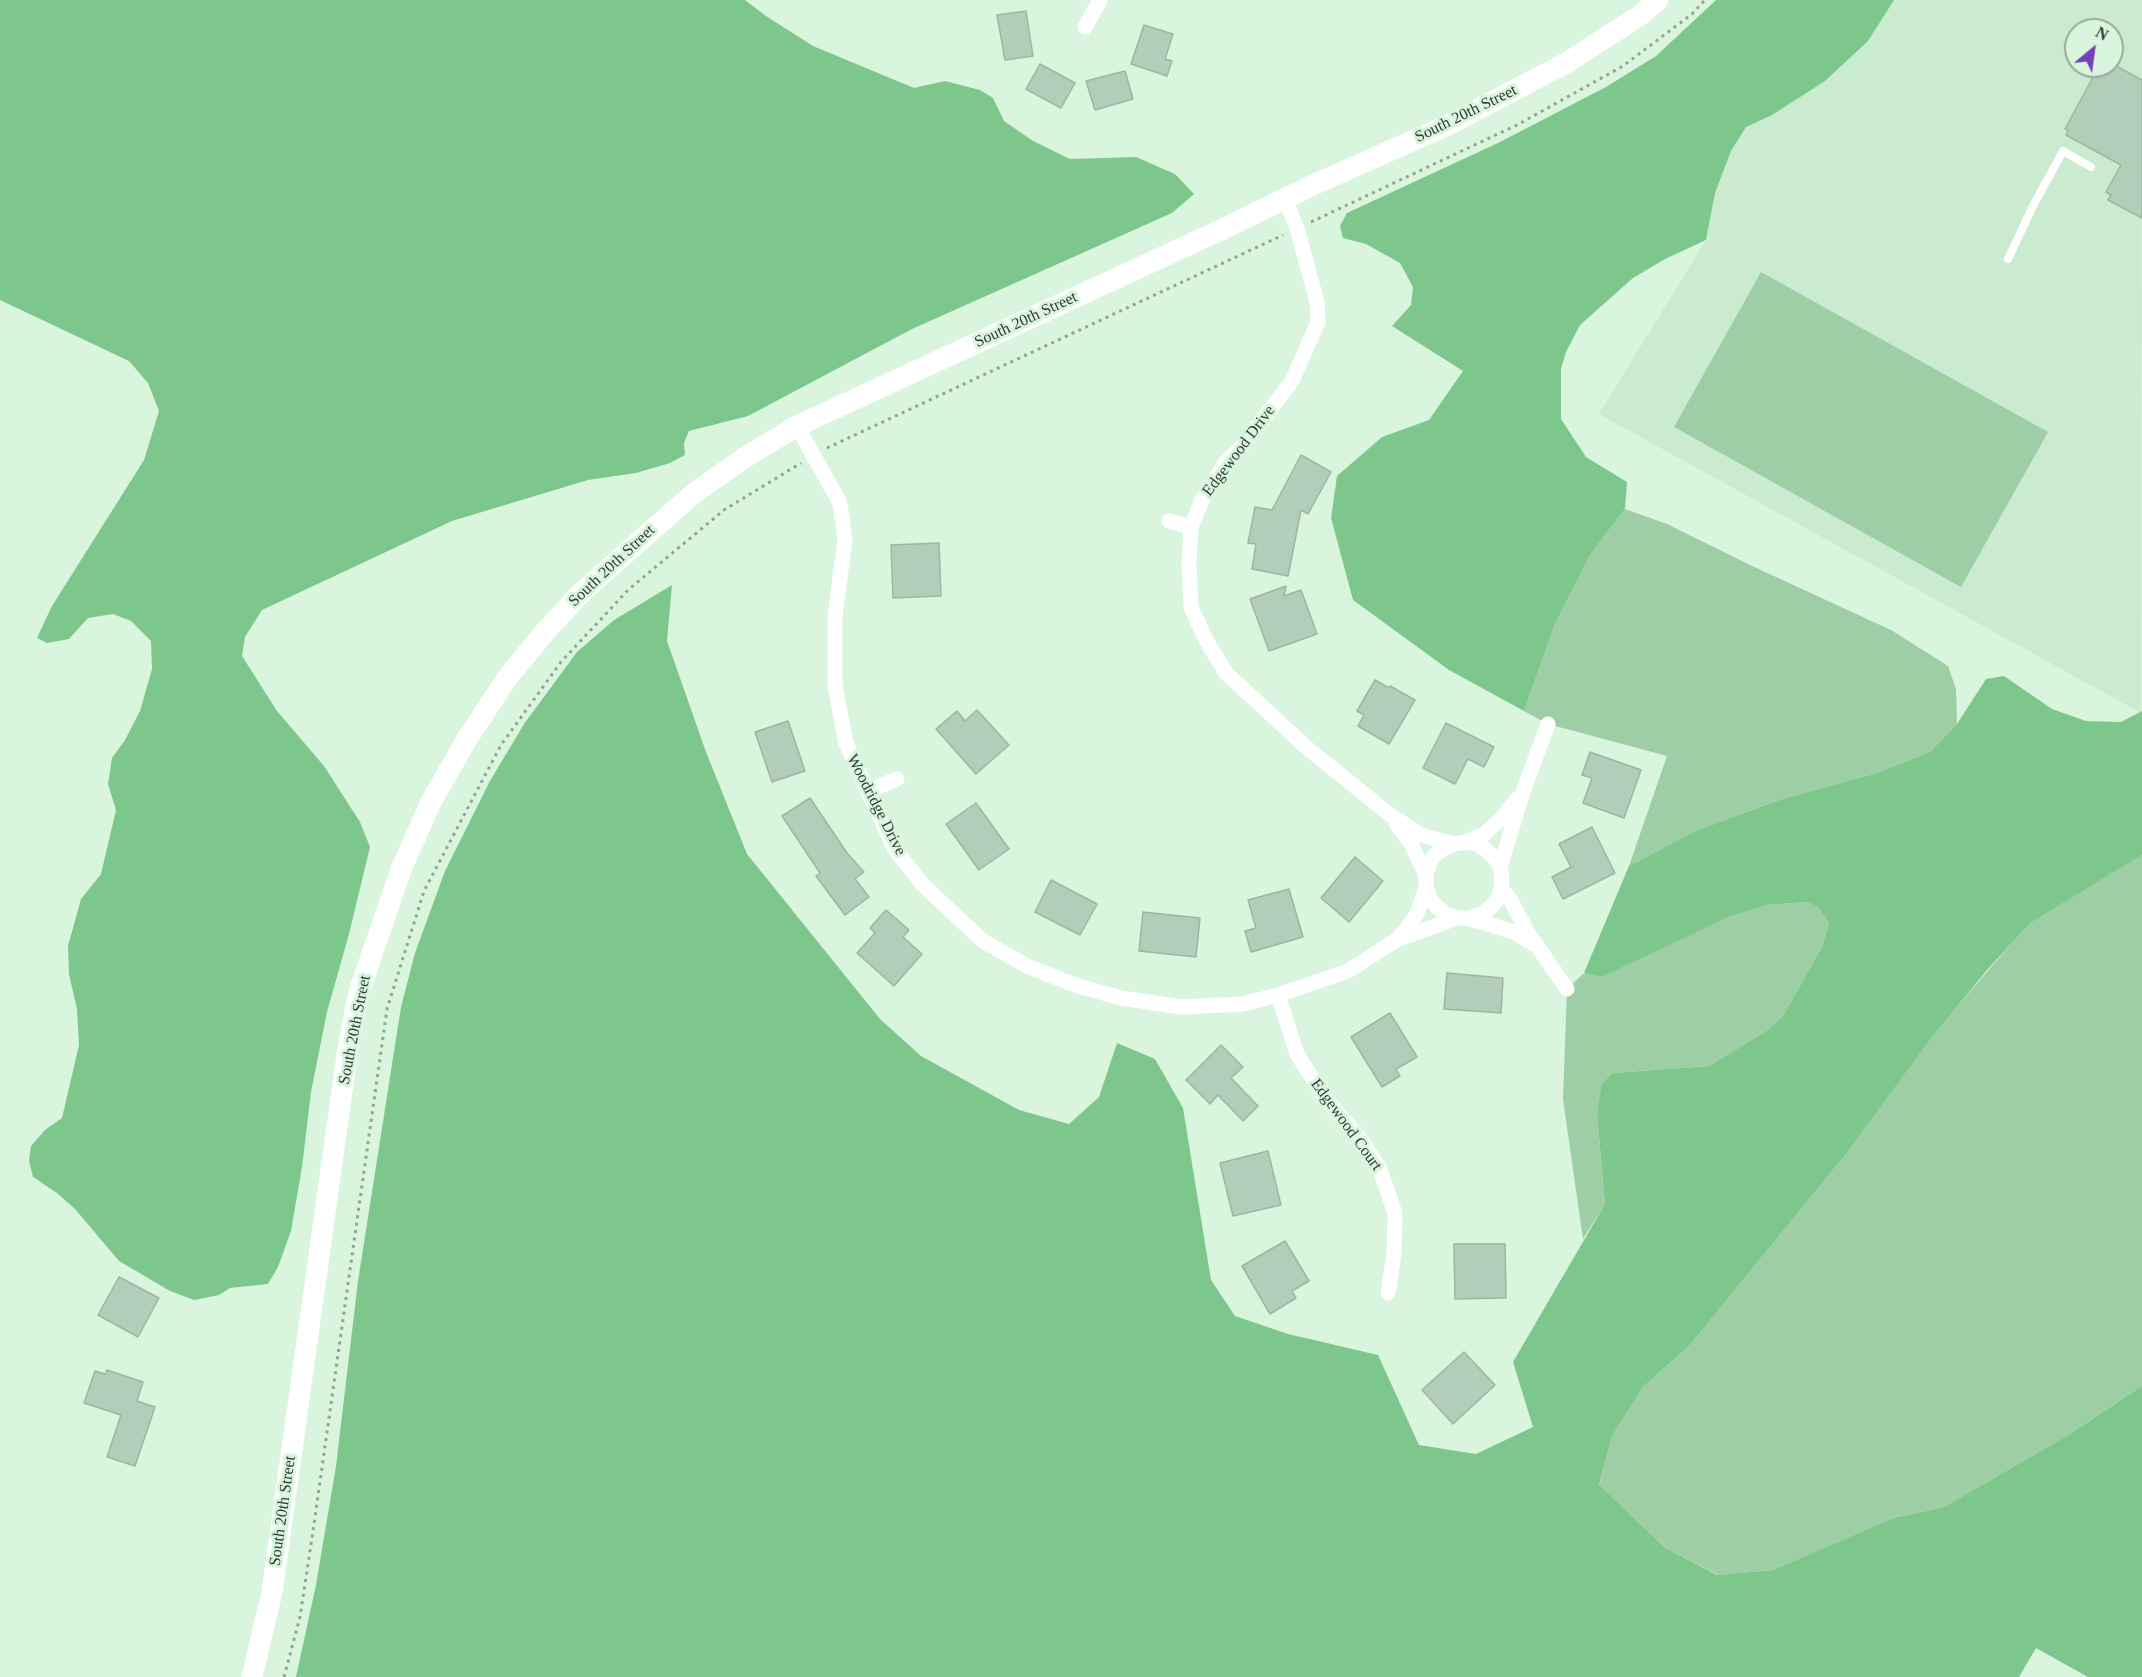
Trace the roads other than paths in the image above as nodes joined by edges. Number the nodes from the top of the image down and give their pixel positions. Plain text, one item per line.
1 (1100, 0) edge
2 (1658, 0) edge
3 (1085, 27) dead end
4 (2091, 167) dead end
5 (1285, 199) junction
6 (2008, 259) dead end
7 (797, 426) junction
8 (1169, 521) dead end
9 (1191, 527) junction
10 (1548, 724) dead end
11 (897, 779) dead end
12 (1524, 789) junction
13 (868, 791) junction
14 (1389, 814) junction
15 (1460, 843) junction
16 (1500, 867) junction
17 (1426, 881) junction
18 (1501, 889) junction
19 (1463, 918) junction
20 (1396, 940) junction
21 (1539, 947) junction
22 (1567, 989) dead end
23 (1278, 996) junction
24 (1388, 1293) dead end
25 (252, 1677) edge

1 - 3 street
2 - 5 main road, South 20th Street
4 - 6 lane
5 - 7 main road, South 20th Street
5 - 9 street, Edgewood Drive
7 - 13 street, Woodridge Drive
7 - 25 main road, South 20th Street
8 - 9 street
9 - 14 street, Edgewood Drive
10 - 12 street
11 - 13 street
12 - 15 street
12 - 16 street
13 - 23 street, Woodridge Drive
14 - 15 street
14 - 17 street
15 - 16 street
15 - 17 street
16 - 18 street
17 - 19 street
17 - 20 street, Woodridge Drive
18 - 19 street
18 - 21 street
19 - 20 street, Woodridge Drive
19 - 21 street
20 - 23 street, Woodridge Drive
21 - 22 street
23 - 24 street, Edgewood Court

